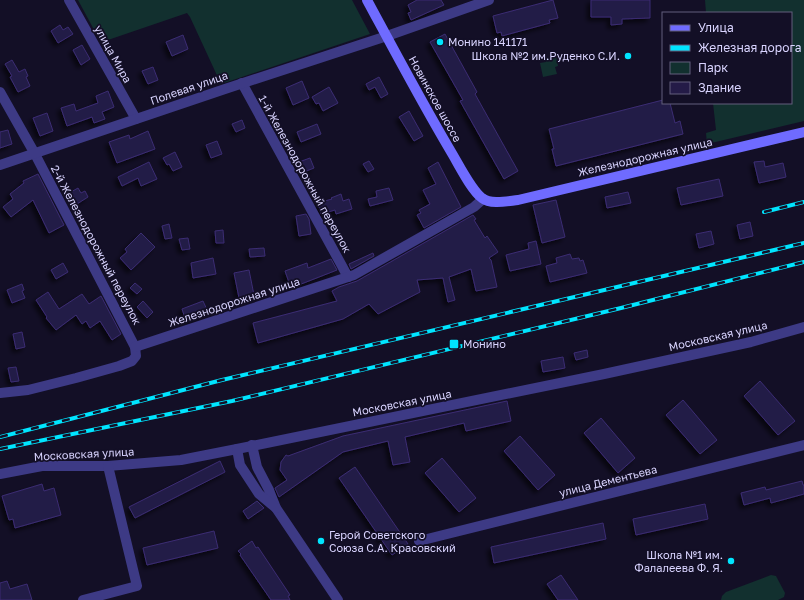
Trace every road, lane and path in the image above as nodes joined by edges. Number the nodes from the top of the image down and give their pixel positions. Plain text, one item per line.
1 (69, 0) edge
2 (367, 0) edge
3 (489, 0) edge
4 (387, 36) junction
5 (242, 83) junction
6 (0, 92) edge
7 (136, 119) junction
8 (804, 132) edge
9 (35, 154) junction
10 (0, 165) edge
11 (488, 200) junction
12 (348, 277) junction
13 (804, 327) edge
14 (135, 347) junction
15 (2, 394) edge
16 (252, 445) junction
17 (804, 445) edge
18 (237, 448) junction
19 (108, 466) junction
20 (0, 474) edge
21 (276, 508) junction
22 (419, 541) dead end
23 (83, 600) edge
24 (338, 600) edge

1 - 7 street, улица Мира
2 - 4 main road, Новинское шоссе
3 - 4 street, Полевая улица
4 - 5 street, Полевая улица
4 - 11 main road, Новинское шоссе
5 - 7 street, Полевая улица
5 - 12 street, 1-й Железнодорожный переулок
6 - 9 street, 2-й Железнодорожный переулок
7 - 9 street, Полевая улица
8 - 11 main road, Железнодорожная улица
9 - 10 street, Полевая улица
9 - 14 street, 2-й Железнодорожный переулок
11 - 12 street, Железнодорожная улица
12 - 14 street, Железнодорожная улица
13 - 16 street, Московская улица
14 - 15 street
16 - 18 street, Московская улица
16 - 21 street
17 - 22 street, улица Дементьева
18 - 19 street, Московская улица
18 - 21 street
19 - 20 street, Московская улица
19 - 23 street
21 - 24 street

